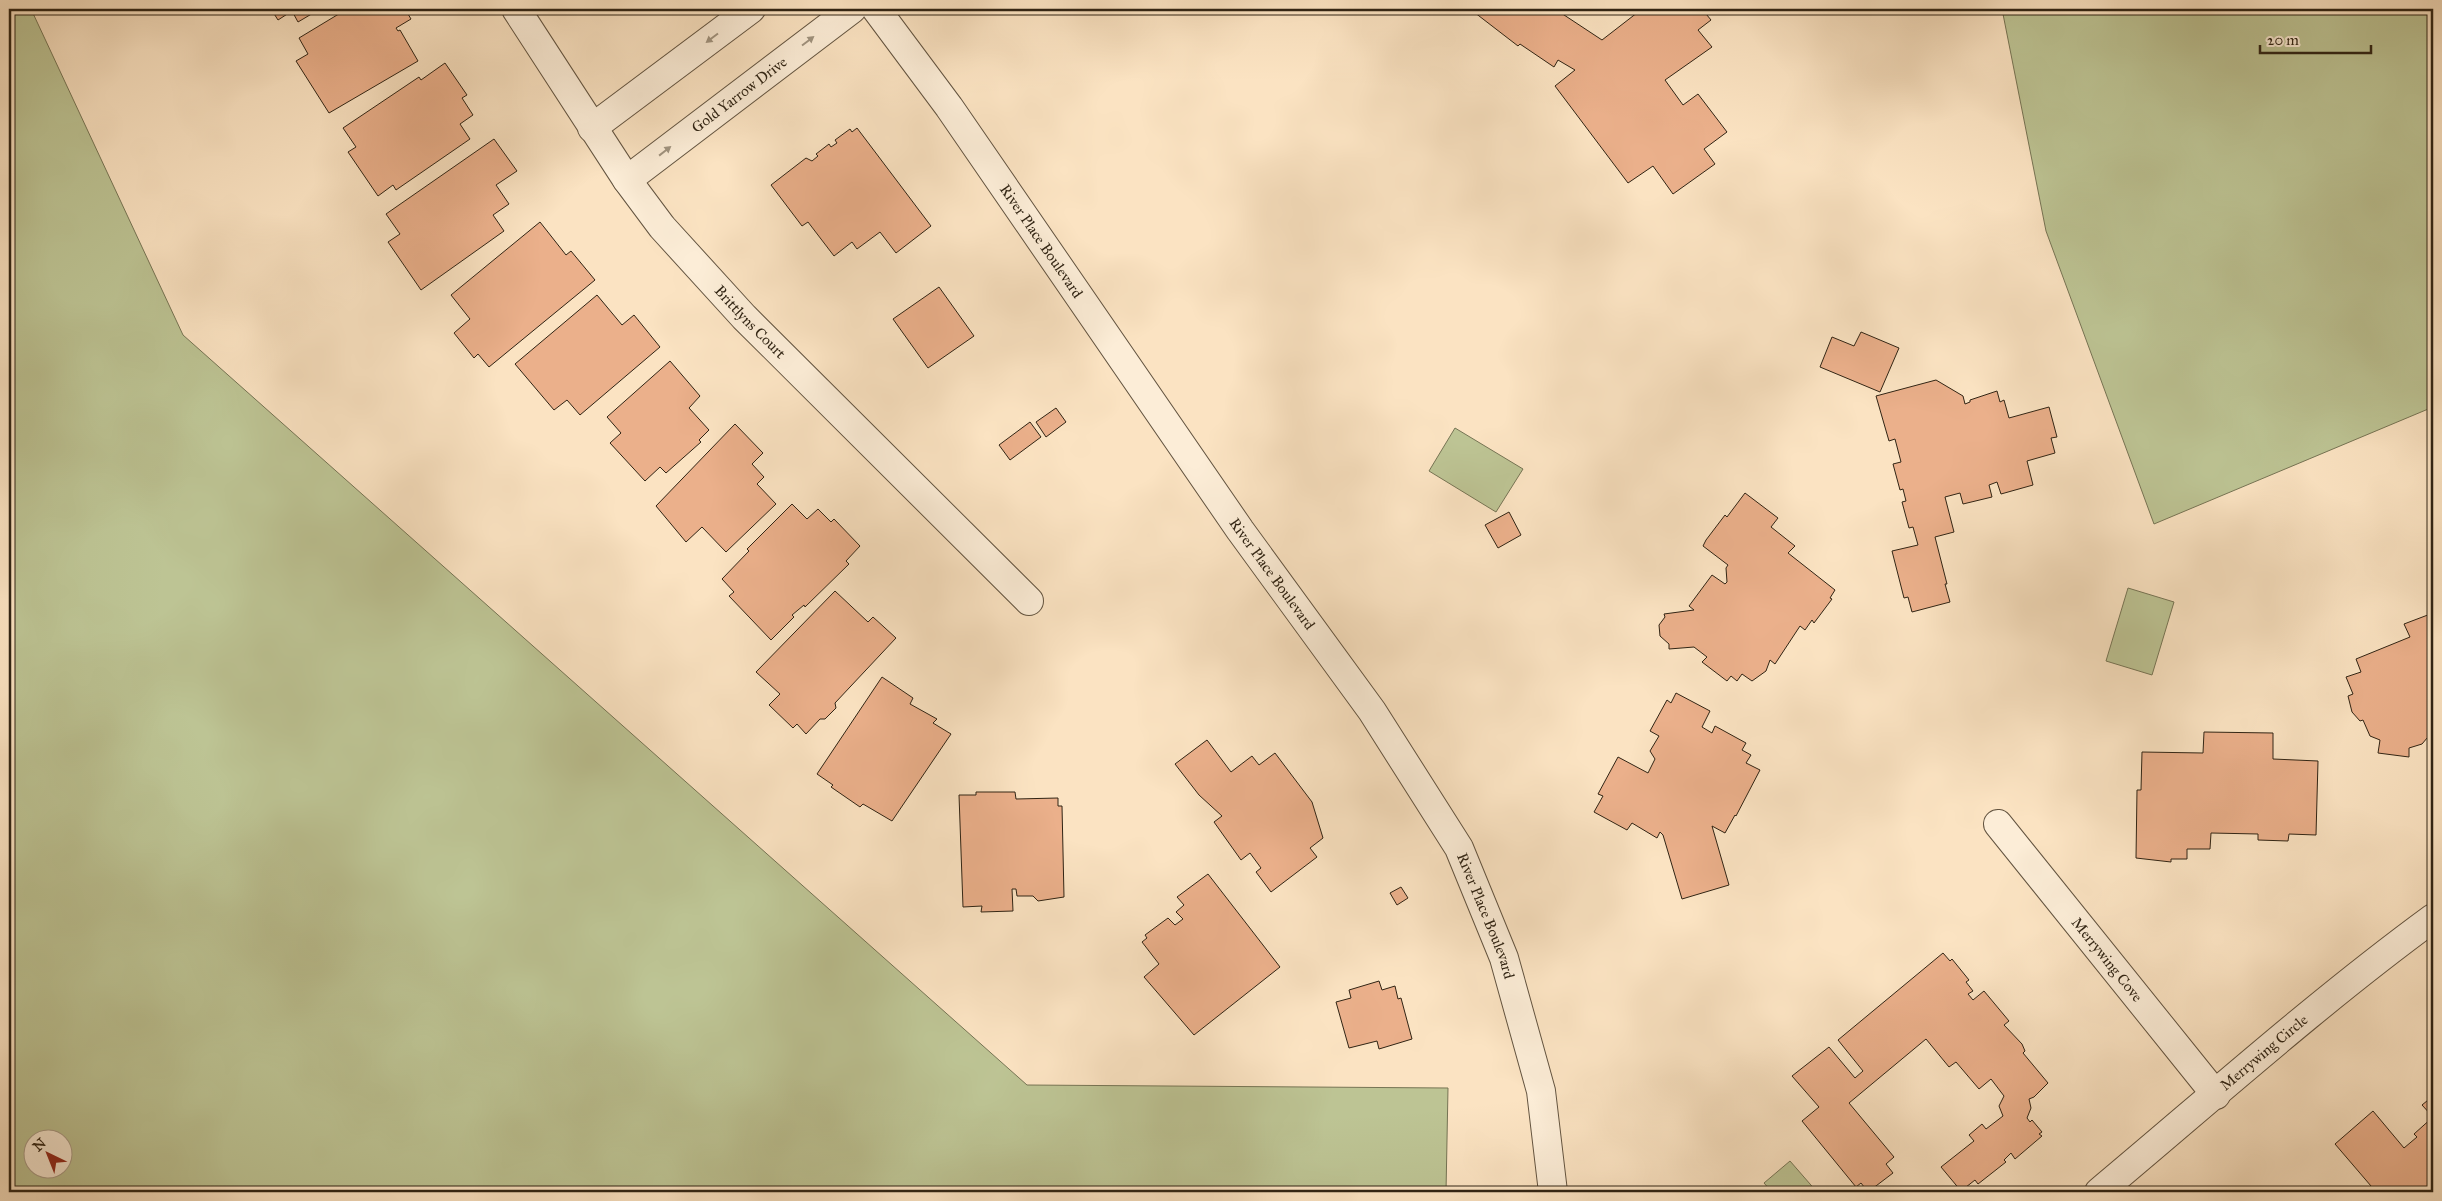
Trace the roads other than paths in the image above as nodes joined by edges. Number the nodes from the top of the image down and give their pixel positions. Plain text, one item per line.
1 (516, 9) edge
2 (751, 9) edge
3 (852, 9) edge
4 (876, 9) edge
5 (592, 128) junction
6 (627, 180) junction
7 (1029, 601) dead end
8 (1998, 824) dead end
9 (2433, 918) edge
10 (2216, 1094) junction
11 (1553, 1192) edge
12 (2099, 1192) edge

1 - 5 street, Brittlyns Court
2 -> 5 street
6 -> 3 street, Gold Yarrow Drive
4 - 11 street, River Place Boulevard
5 - 6 street, Brittlyns Court
6 - 7 street, Brittlyns Court
8 - 10 street, Merrywing Cove
9 - 10 street, Merrywing Circle
10 - 12 street, Merrywing Circle

